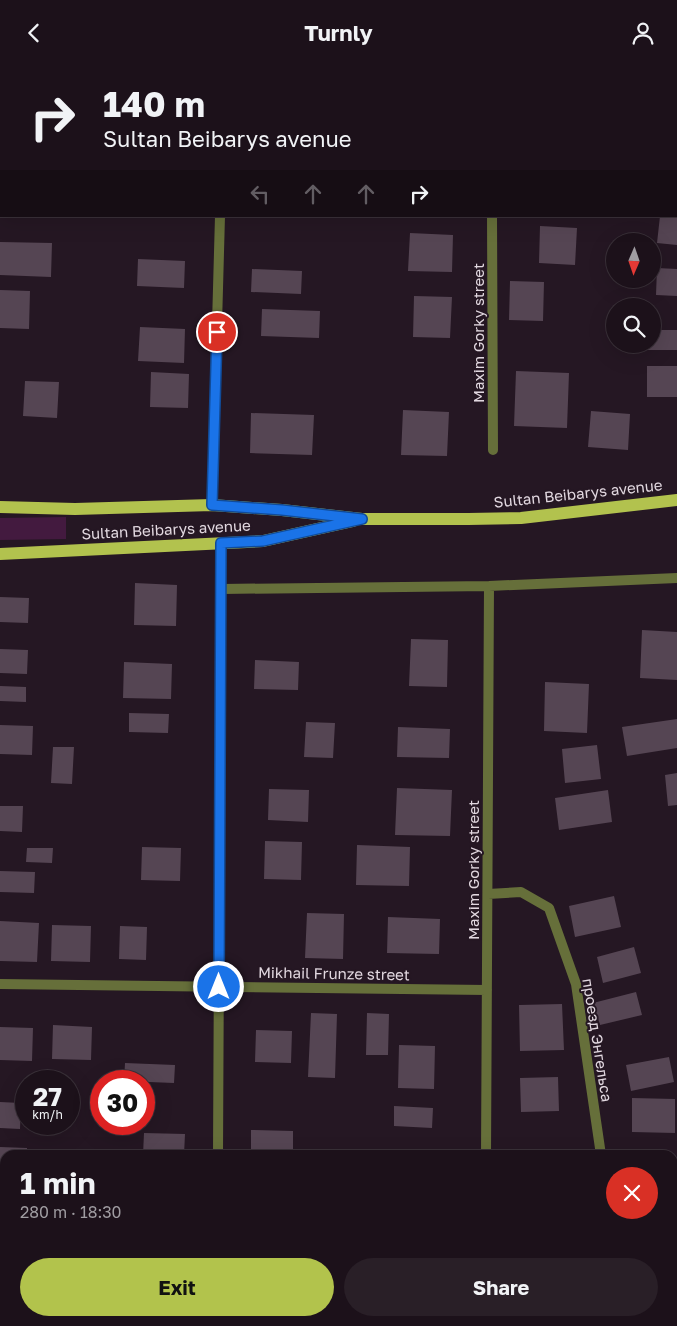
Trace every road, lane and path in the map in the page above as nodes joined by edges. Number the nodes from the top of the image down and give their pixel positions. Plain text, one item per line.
1 (220, 217) edge
2 (492, 217) edge
3 (493, 450) dead end
4 (677, 500) edge
5 (212, 505) junction
6 (0, 507) edge
7 (362, 519) junction
8 (221, 543) junction
9 (0, 554) edge
10 (677, 578) edge
11 (489, 586) junction
12 (222, 589) junction
13 (488, 894) junction
14 (0, 984) edge
15 (219, 987) junction
16 (487, 990) junction
17 (218, 1150) edge
18 (486, 1150) edge
19 (600, 1150) edge

1 - 5 street
2 - 3 street, Maxim Gorky street
4 - 7 main road, Sultan Beibarys avenue
5 - 6 main road, Sultan Beibarys avenue
5 - 7 main road, Sultan Beibarys avenue
7 - 8 main road, Sultan Beibarys avenue
8 - 9 main road, Sultan Beibarys avenue
8 - 12 street
10 - 11 street
11 - 12 street
11 - 13 street, Maxim Gorky street
12 - 15 street
13 - 16 street, Maxim Gorky street
13 - 19 street, проезд Энгельса
14 - 15 street, Mikhail Frunze street
15 - 16 street, Mikhail Frunze street
15 - 17 street
16 - 18 street, Maxim Gorky street

